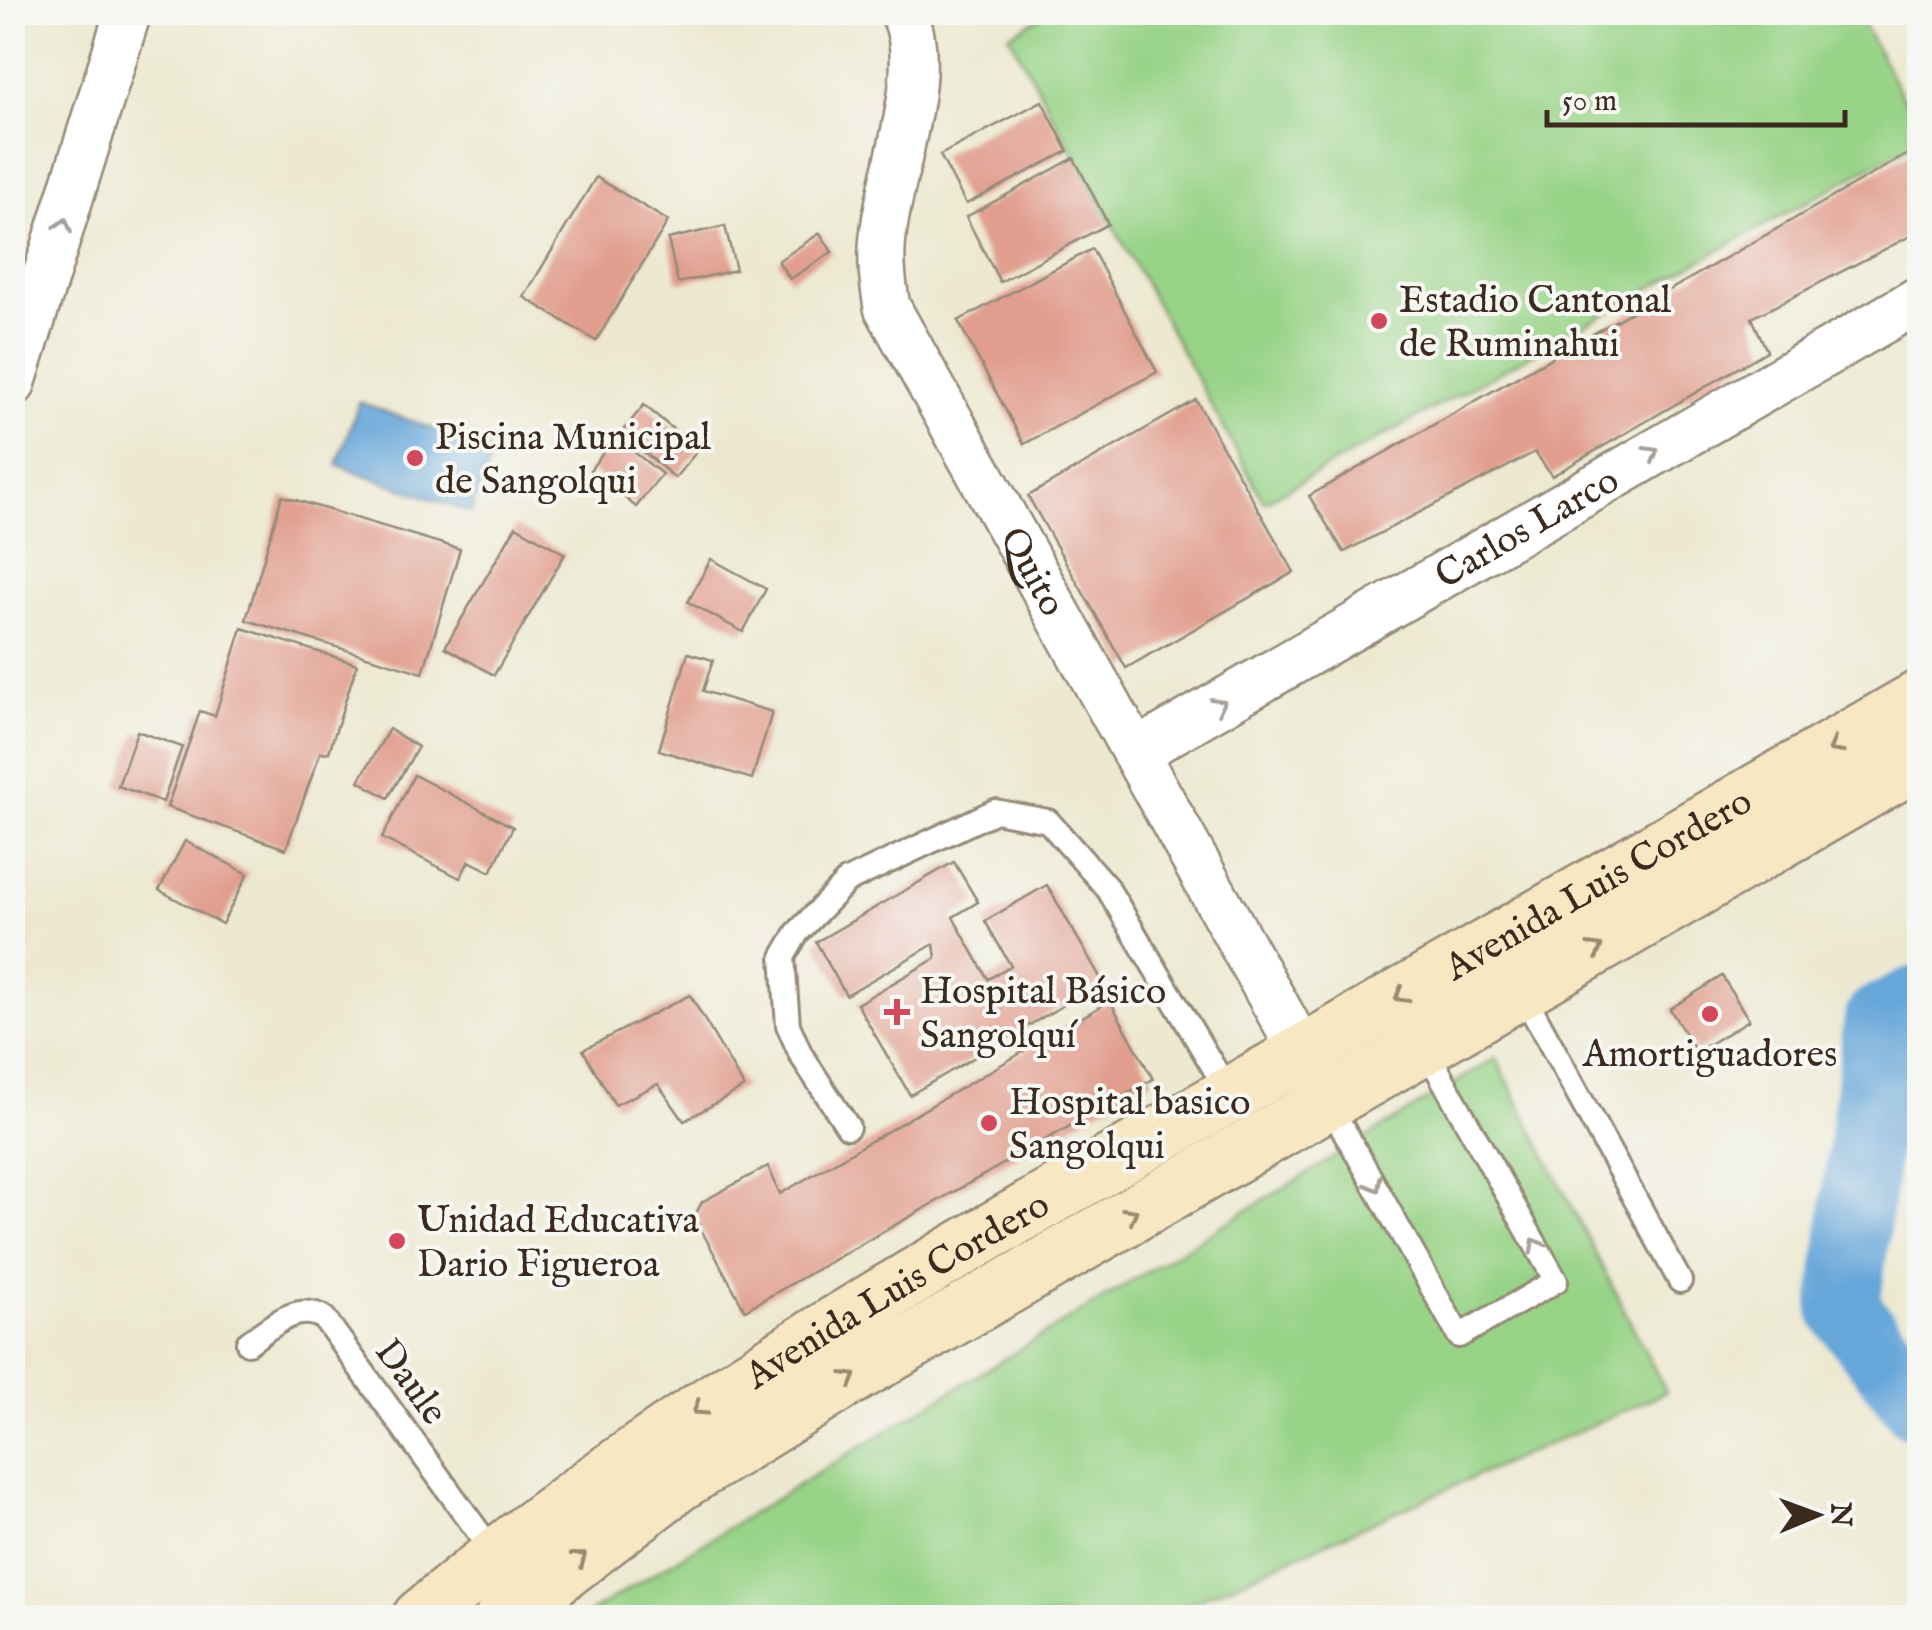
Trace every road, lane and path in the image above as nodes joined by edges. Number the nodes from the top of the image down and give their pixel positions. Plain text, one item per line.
1 (128, 12) edge
2 (903, 12) edge
3 (27, 293) edge
4 (1920, 299) edge
5 (12, 384) edge
6 (1920, 698) edge
7 (1135, 752) junction
8 (1920, 760) edge
9 (1522, 992) junction
10 (1424, 1046) junction
11 (1302, 1053) junction
12 (1230, 1095) junction
13 (1328, 1100) junction
14 (848, 1128) dead end
15 (1680, 1281) dead end
16 (248, 1343) dead end
17 (495, 1554) junction
18 (420, 1618) edge
19 (503, 1618) edge

3 -> 1 street
2 - 7 street, Quito
3 - 5 street
7 -> 4 street, Carlos Larco
6 -> 11 main road, Avenida Luis Cordero
7 - 11 street, Quito
9 -> 8 main road, Avenida Luis Cordero
9 - 10 main road, Avenida Luis Cordero
9 - 15 lane
10 - 13 main road, Avenida Luis Cordero
13 -> 10 lane
11 - 12 main road, Avenida Luis Cordero
11 - 13 street, Quito
12 - 14 lane
12 -> 17 main road, Avenida Luis Cordero
19 -> 13 main road, Avenida Luis Cordero
16 - 17 lane, Daule
17 - 18 main road, Avenida Luis Cordero

